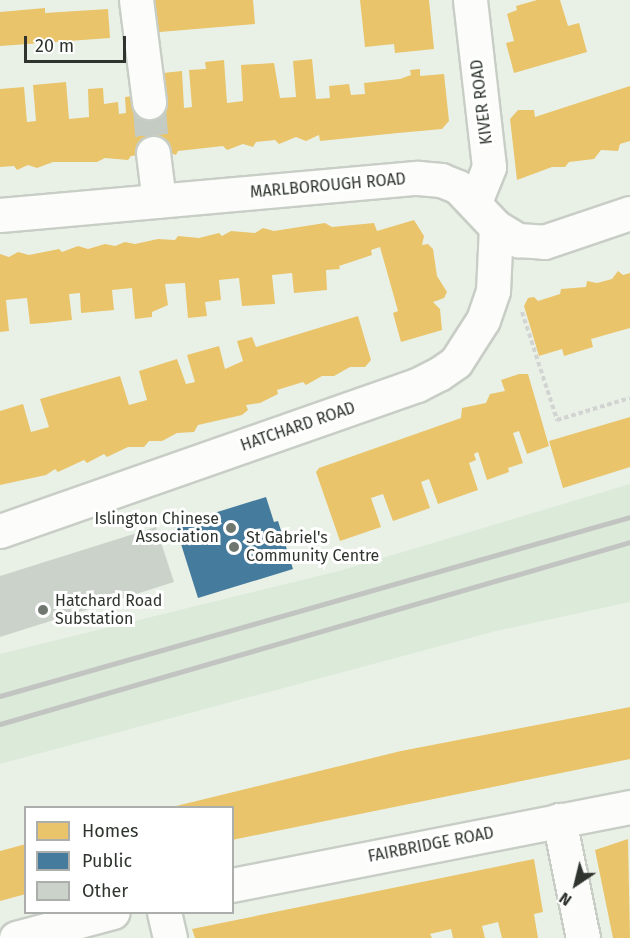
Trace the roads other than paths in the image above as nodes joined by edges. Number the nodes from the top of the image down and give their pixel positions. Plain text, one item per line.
1 (136, 0) edge
2 (470, 0) edge
3 (149, 102) tunnel mouth
4 (153, 153) tunnel mouth
5 (159, 201) junction
6 (475, 201) junction
7 (630, 213) edge
8 (0, 215) edge
9 (496, 227) junction
10 (0, 531) edge
11 (630, 807) edge
12 (559, 820) junction
13 (234, 885) edge
14 (106, 914) edge
15 (164, 914) edge
16 (16, 938) edge
17 (170, 938) edge
18 (583, 938) edge

1 - 3 street
2 - 6 street, KIVER ROAD
4 - 5 street
5 - 6 street, MARLBOROUGH ROAD
5 - 8 street, MARLBOROUGH ROAD
6 - 9 street, MARLBOROUGH ROAD
7 - 9 street, MARLBOROUGH ROAD
9 - 10 street, HATCHARD ROAD
11 - 12 street, FAIRBRIDGE ROAD
12 - 13 street, FAIRBRIDGE ROAD
12 - 18 street
14 - 16 street
15 - 17 street

